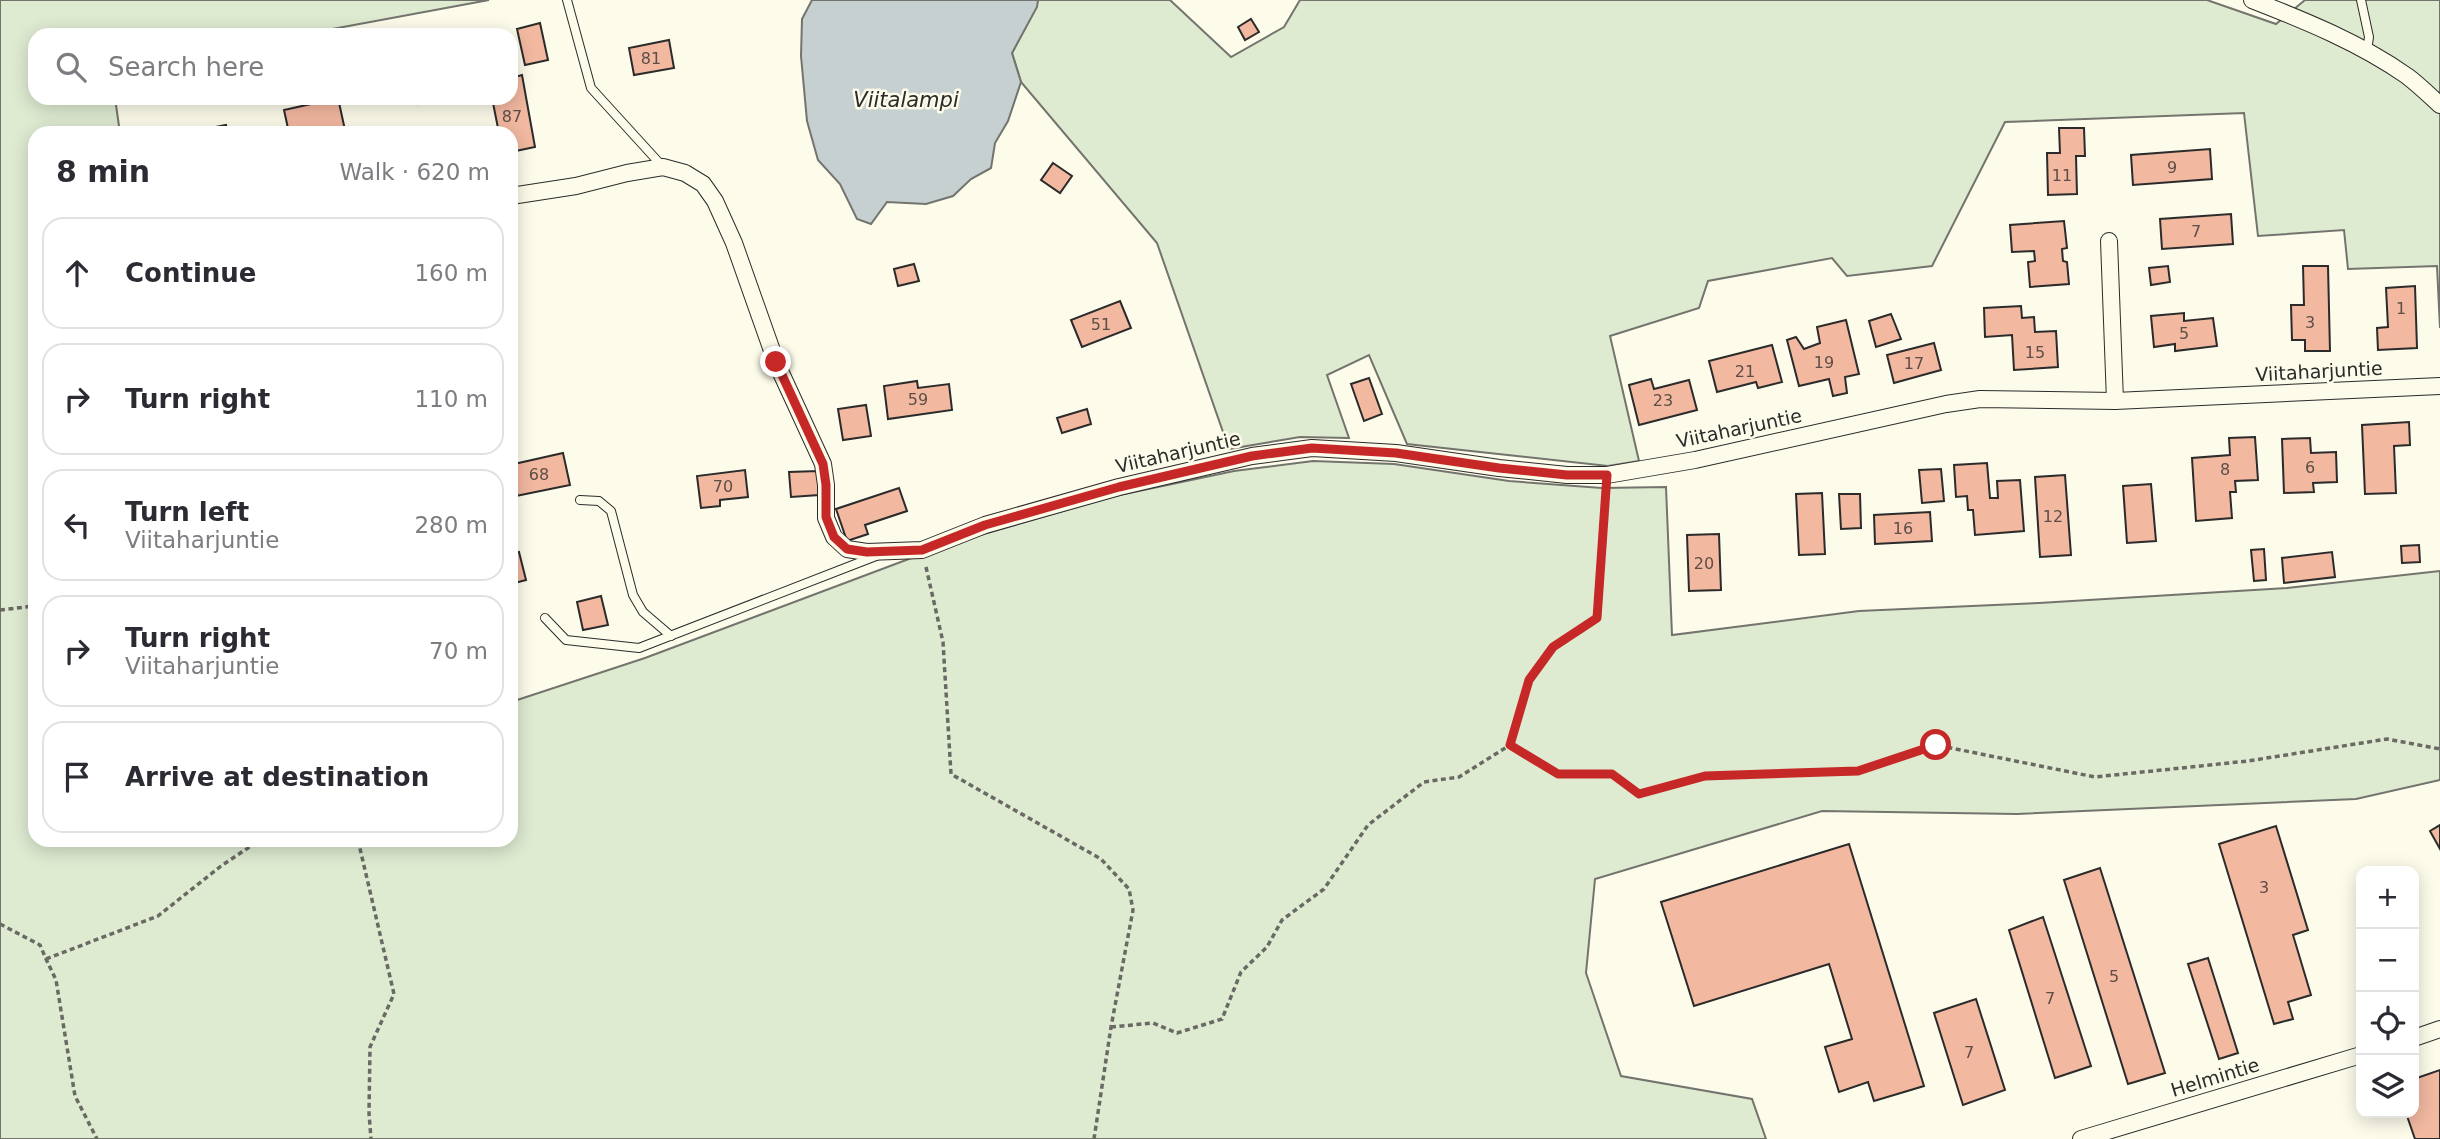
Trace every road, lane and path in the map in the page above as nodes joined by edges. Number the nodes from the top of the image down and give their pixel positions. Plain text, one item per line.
1 (568, 0) edge
2 (2252, 0) edge
3 (2361, 0) edge
4 (2367, 51) junction
5 (2440, 104) edge
6 (663, 167) junction
7 (518, 195) edge
8 (2109, 240) dead end
9 (2440, 386) edge
10 (2115, 401) junction
11 (1607, 475) junction
12 (580, 500) dead end
13 (922, 550) junction
14 (885, 552) junction
15 (28, 607) edge
16 (0, 610) edge
17 (545, 618) dead end
18 (671, 636) junction
19 (1510, 745) junction
20 (2440, 749) edge
21 (250, 847) edge
22 (360, 847) edge
23 (0, 924) edge
24 (46, 959) junction
25 (1111, 1027) junction
26 (2440, 1030) edge
27 (2419, 1036) edge
28 (2356, 1056) edge
29 (97, 1139) edge
30 (371, 1139) edge
31 (1094, 1139) edge
32 (2081, 1139) edge

1 - 6 lane
2 - 4 street
3 - 4 lane
4 - 5 street
6 - 7 street, Viitaharjuntie
6 - 14 street, Viitaharjuntie
8 - 10 street
9 - 10 street, Viitaharjuntie
10 - 11 street, Viitaharjuntie
11 - 13 street, Viitaharjuntie
11 - 19 path
12 - 18 lane
13 - 14 street, Viitaharjuntie
13 - 25 path
14 - 18 lane
15 - 16 path
17 - 18 lane
19 - 20 path
19 - 25 path
21 - 24 path
22 - 30 path
23 - 24 path
24 - 29 path
25 - 31 path
26 - 27 street
28 - 32 street, Helmintie

